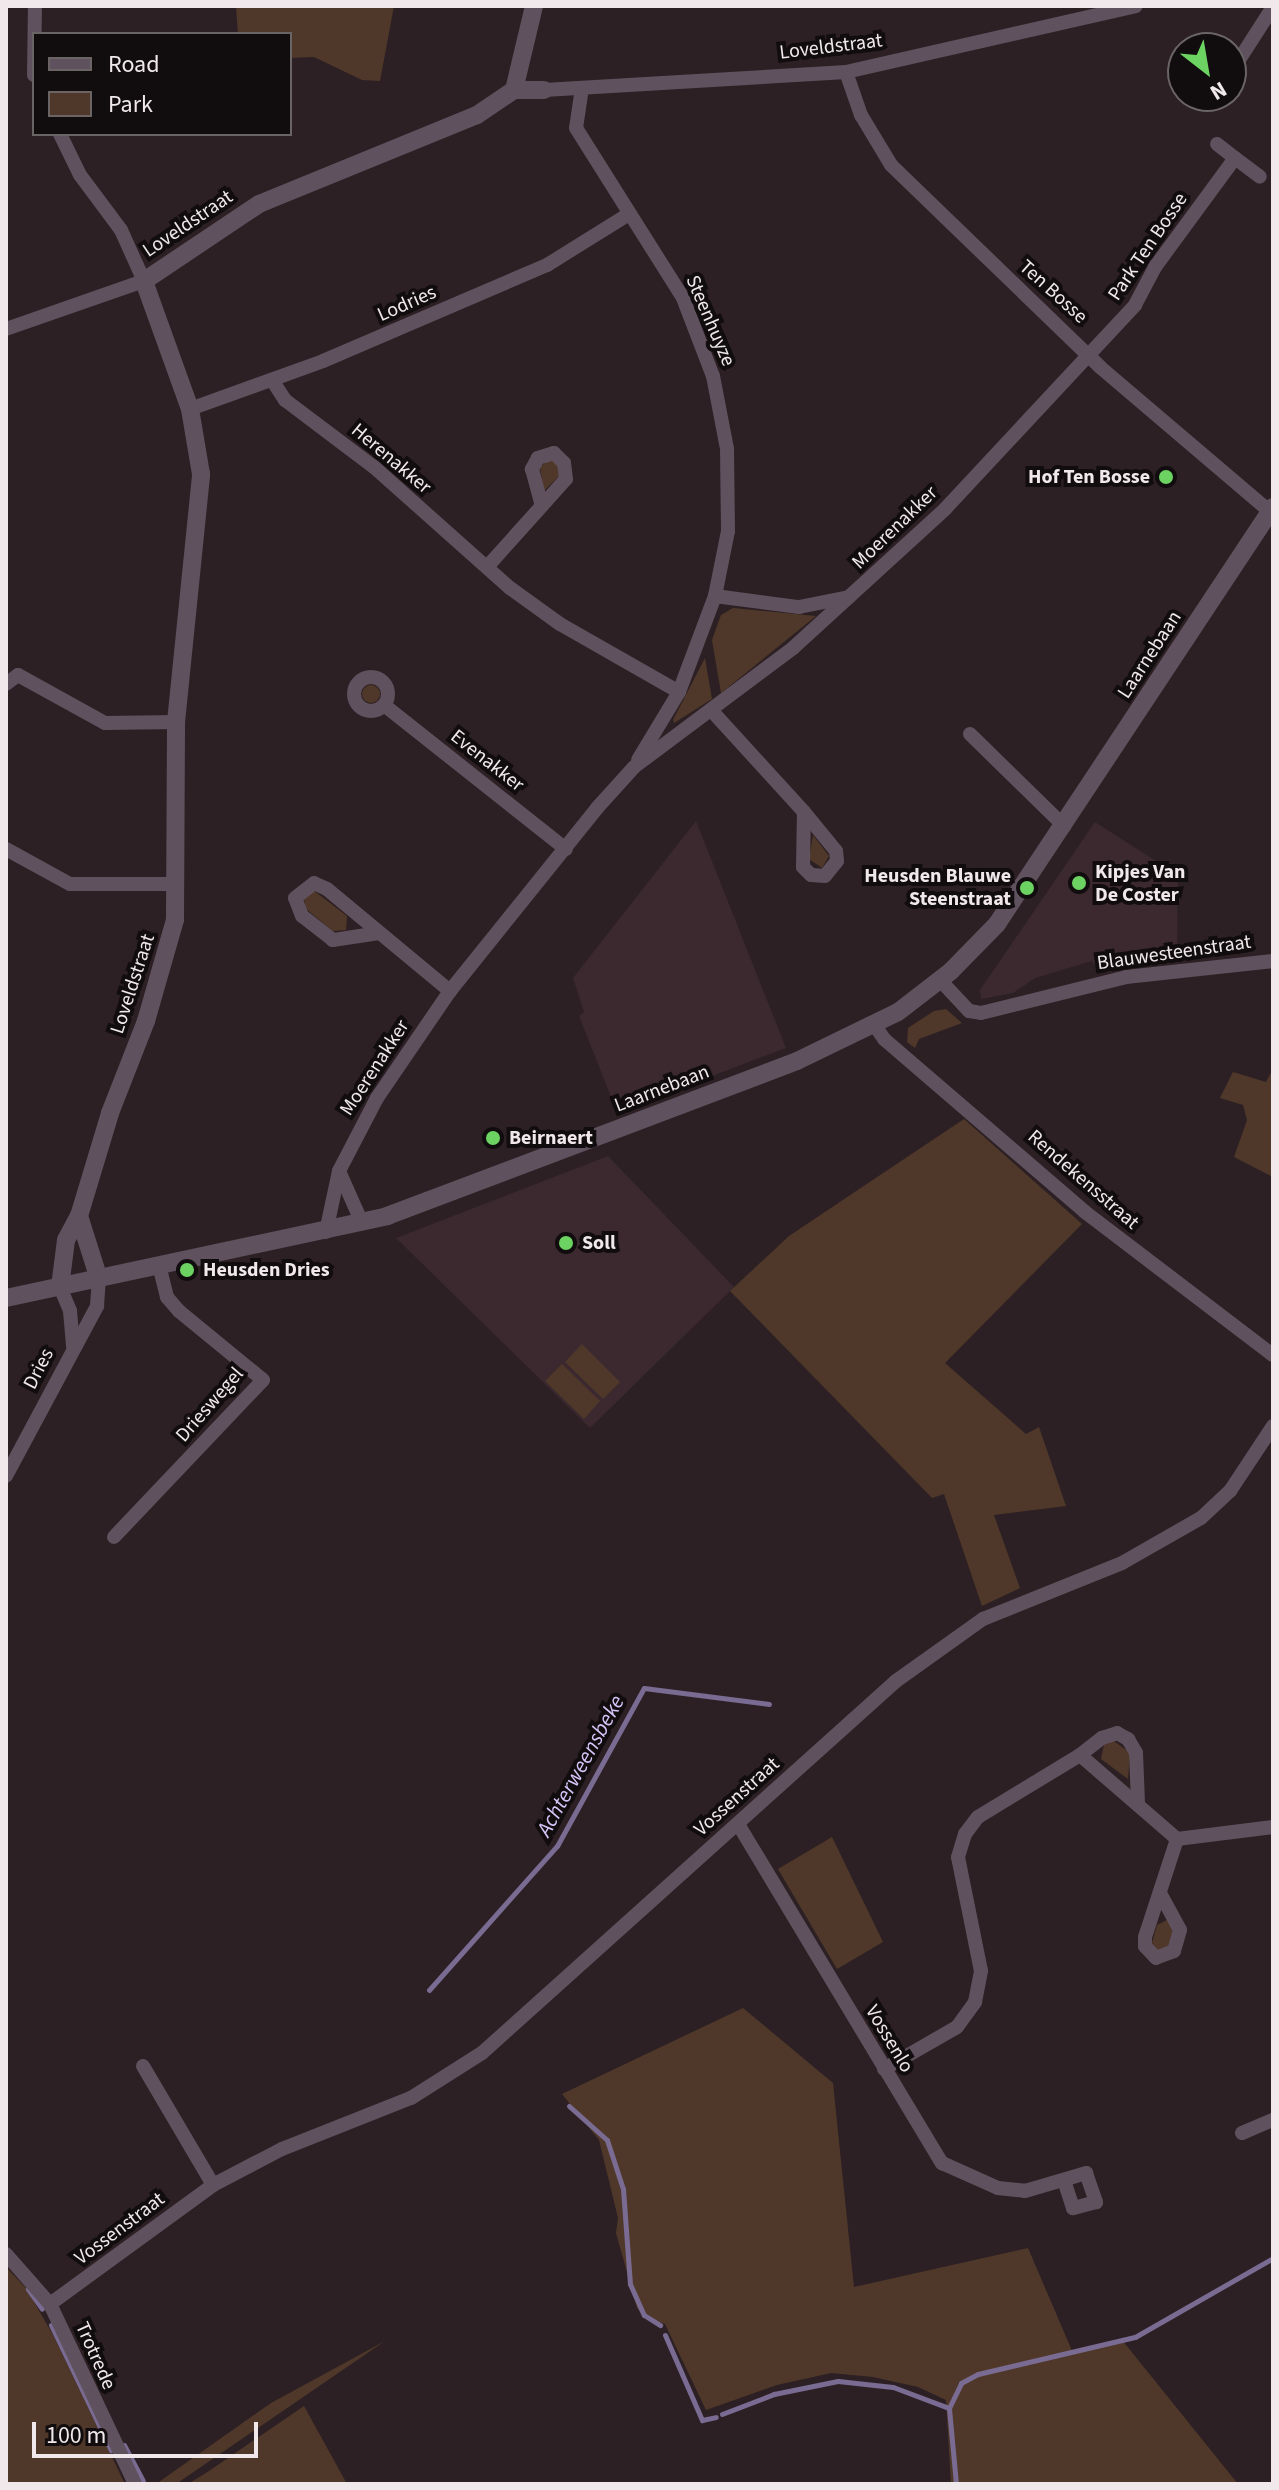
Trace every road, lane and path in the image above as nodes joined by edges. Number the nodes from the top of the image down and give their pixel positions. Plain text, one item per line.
1 (35, 6) edge
2 (534, 6) edge
3 (1136, 6) edge
4 (1273, 7) edge
5 (35, 32) edge
6 (1247, 47) edge
7 (846, 72) junction
8 (582, 88) junction
9 (514, 90) junction
10 (544, 90) joint
11 (61, 136) edge
12 (1217, 144) dead end
13 (1235, 158) junction
14 (1260, 177) dead end
15 (629, 214) junction
16 (144, 281) junction
17 (6, 329) edge
18 (1088, 354) junction
19 (272, 380) junction
20 (190, 409) junction
21 (542, 506) dead end
22 (1272, 511) edge
23 (487, 567) junction
24 (715, 596) junction
25 (853, 596) junction
26 (6, 684) edge
27 (679, 692) junction
28 (384, 705) dead end
29 (711, 710) junction
30 (176, 722) junction
31 (970, 734) dead end
32 (634, 767) junction
33 (804, 812) dead end
34 (1064, 826) junction
35 (6, 849) edge
36 (566, 849) junction
37 (176, 884) junction
38 (379, 933) junction
39 (1273, 961) edge
40 (945, 985) junction
41 (450, 991) junction
42 (875, 1026) junction
43 (339, 1171) junction
44 (79, 1216) junction
45 (362, 1223) junction
46 (326, 1232) junction
47 (159, 1266) junction
48 (99, 1279) junction
49 (60, 1287) junction
50 (6, 1298) edge
51 (73, 1348) junction
52 (1273, 1355) edge
53 (1273, 1426) edge
54 (6, 1476) edge
55 (114, 1537) dead end
56 (1080, 1755) junction
57 (1138, 1803) junction
58 (738, 1824) junction
59 (1273, 1827) edge
60 (1177, 1839) junction
61 (1160, 1893) dead end
62 (143, 2066) dead end
63 (884, 2069) junction
64 (1273, 2120) edge
65 (1242, 2133) dead end
66 (1064, 2180) dead end
67 (213, 2185) junction
68 (6, 2254) edge
69 (50, 2304) junction
70 (135, 2484) edge

1 - 5 street
2 - 9 street
3 - 7 street, Loveldstraat
4 - 6 street
7 - 8 street, Loveldstraat
7 - 18 street, Ten Bosse
8 - 10 street, Loveldstraat
8 - 15 street, Steenhuyze
9 - 10 street, Loveldstraat
9 - 16 street, Loveldstraat
11 - 16 street
12 - 13 street
13 - 14 street
13 - 18 street, Park Ten Bosse
15 - 19 street, Lodries
15 - 24 street, Steenhuyze
16 - 17 street
16 - 20 street, Loveldstraat
18 - 22 street, Ten Bosse
18 - 25 street, Moerenakker
19 - 20 street, Lodries
19 - 23 street, Herenakker
20 - 30 street, Loveldstraat
21 - 23 street
22 - 34 street, Laarnebaan
23 - 27 street, Herenakker
24 - 25 street
24 - 27 street, Steenhuyze
25 - 29 street, Moerenakker
26 - 30 street
27 - 32 street, Steenhuyze
28 - 36 street, Evenakker
29 - 32 street, Moerenakker
29 - 33 street
30 - 37 street, Loveldstraat
31 - 34 street
32 - 36 street, Moerenakker
34 - 40 street, Laarnebaan
35 - 37 street
36 - 41 street, Moerenakker
37 - 44 street, Loveldstraat
38 - 38 street
38 - 41 street
39 - 40 street, Blauwesteenstraat
40 - 42 street, Laarnebaan
41 - 43 street, Moerenakker
42 - 45 street, Laarnebaan
42 - 52 street, Rendekensstraat
43 - 45 street
43 - 46 street, Moerenakker
44 - 48 street
44 - 49 street, Loveldstraat
45 - 46 street, Laarnebaan
46 - 47 street, Laarnebaan
47 - 48 street, Laarnebaan
47 - 55 street, Drieswegel
48 - 49 street, Laarnebaan
48 - 51 street, Dries
49 - 50 street, Laarnebaan
49 - 51 street
51 - 54 street, Dries
53 - 58 street, Vossenstraat
56 - 57 street
56 - 57 street
56 - 63 street
57 - 60 street
58 - 63 street, Vossenlo
58 - 67 street, Vossenstraat
59 - 60 street
60 - 61 street
62 - 67 street
63 - 66 street, Vossenlo
64 - 65 street
67 - 69 street, Vossenstraat
68 - 69 street, Trotrede
69 - 70 street, Trotrede

